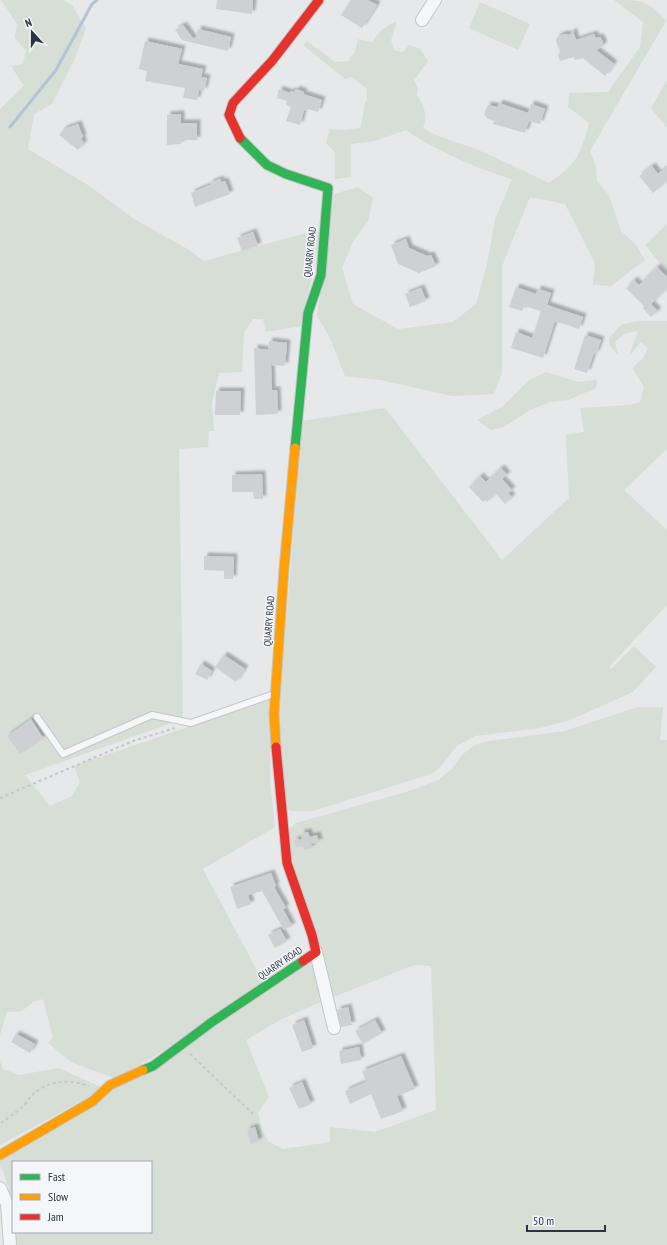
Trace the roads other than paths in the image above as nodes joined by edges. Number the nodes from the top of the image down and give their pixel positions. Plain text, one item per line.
1 (319, 0) edge
2 (434, 0) edge
3 (422, 20) dead end
4 (275, 693) junction
5 (37, 717) dead end
6 (316, 952) junction
7 (334, 1028) dead end
8 (0, 1155) edge
9 (0, 1188) edge
10 (10, 1245) edge

1 - 4 street, QUARRY ROAD
2 - 3 street
4 - 5 lane
4 - 6 street, QUARRY ROAD
6 - 7 street
6 - 8 street, QUARRY ROAD
9 - 10 street

